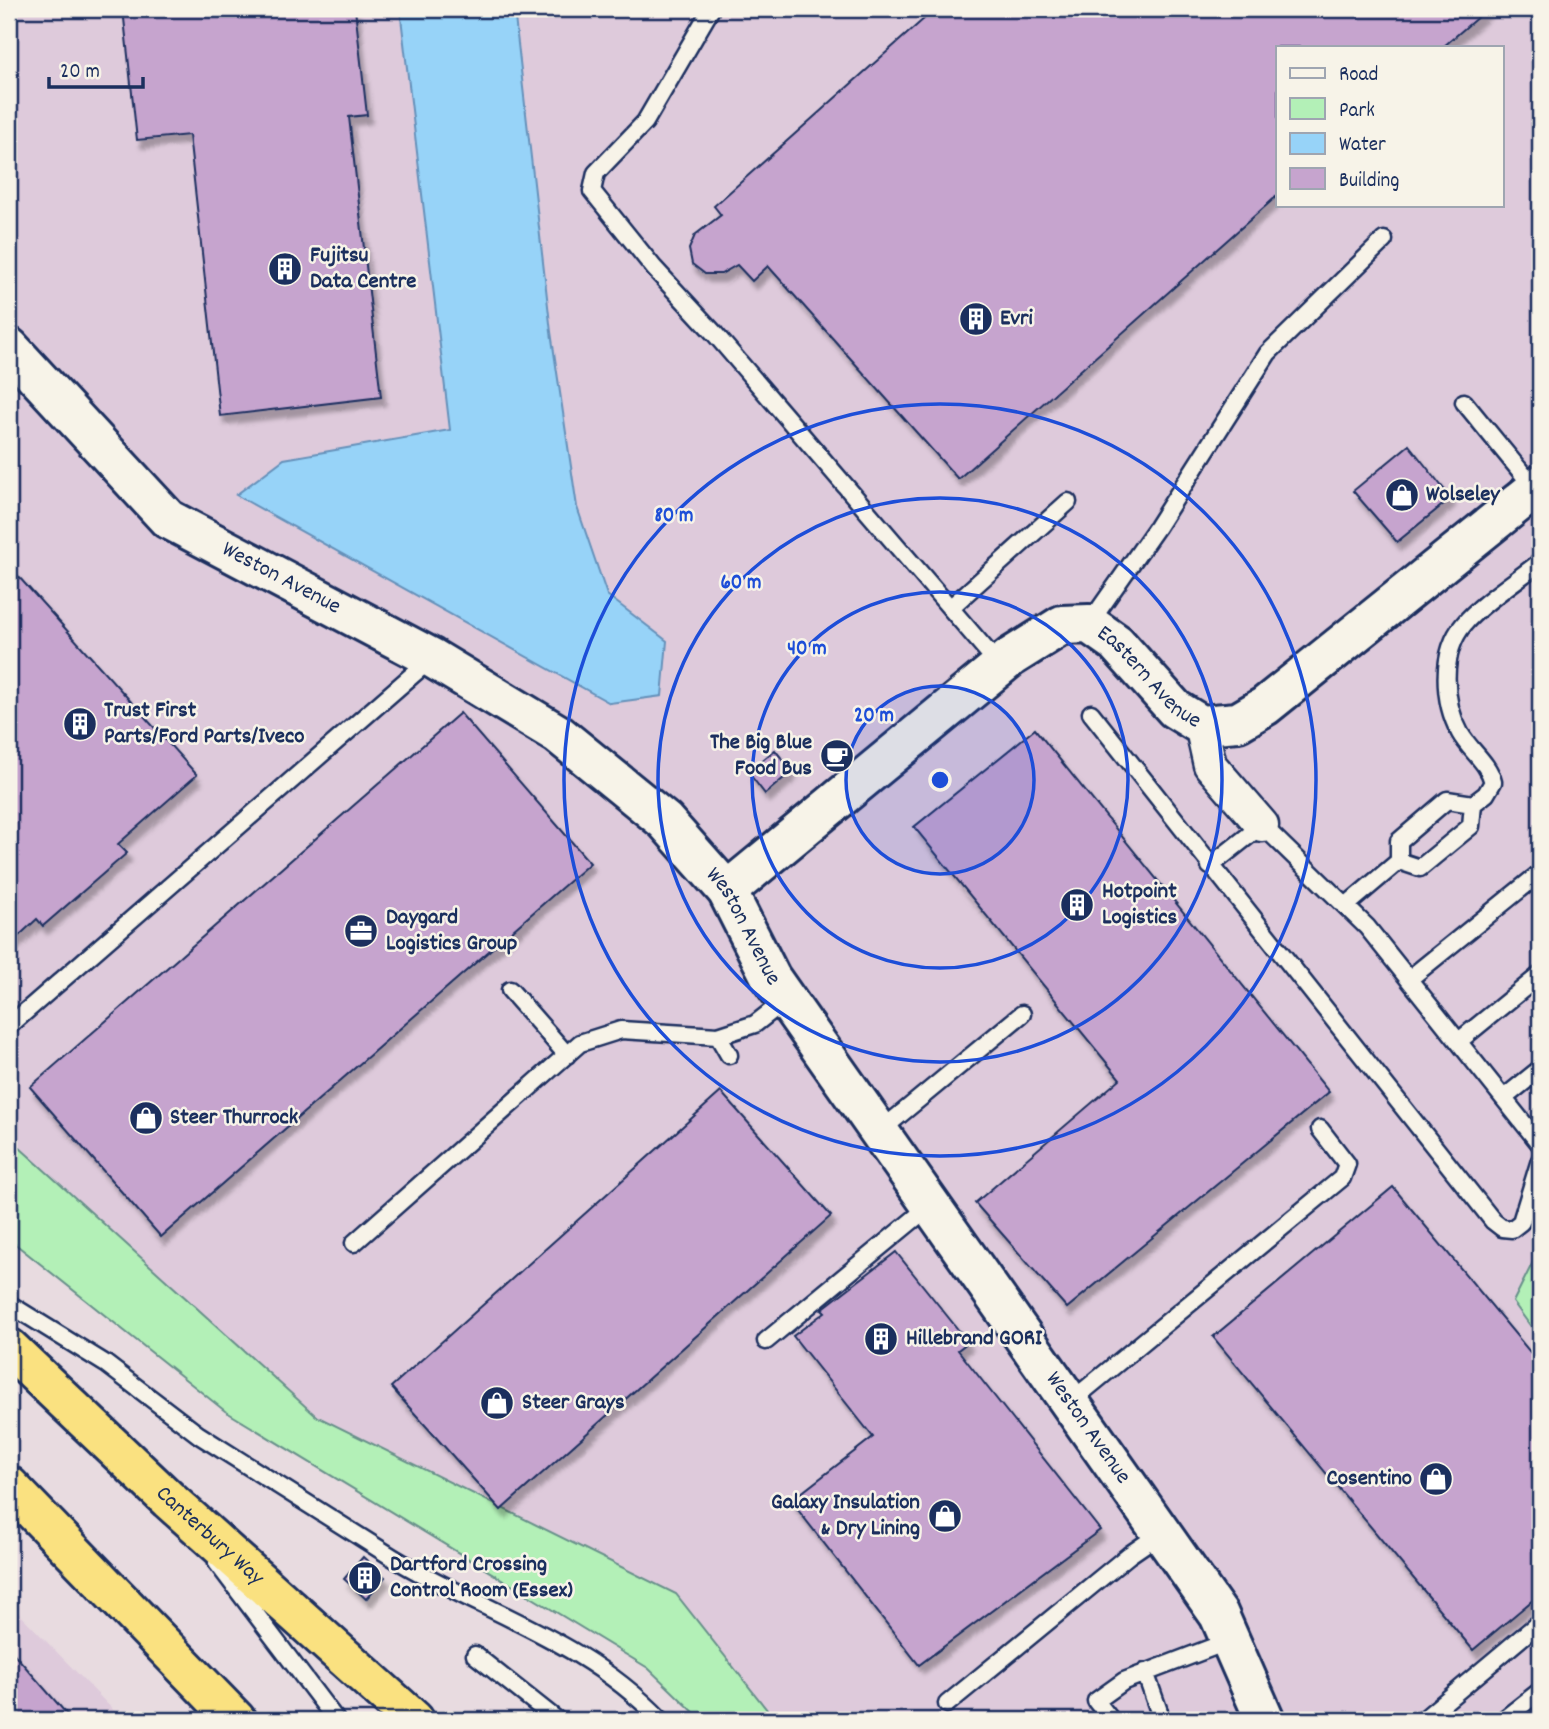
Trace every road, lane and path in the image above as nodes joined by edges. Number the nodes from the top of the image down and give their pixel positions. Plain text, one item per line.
1 (711, 9) edge
2 (1384, 240) dead end
3 (9, 347) edge
4 (1464, 402) dead end
5 (1538, 487) edge
6 (1068, 502) dead end
7 (1540, 562) edge
8 (950, 608) junction
9 (1089, 624) junction
10 (432, 658) junction
11 (1000, 666) junction
12 (1091, 713) dead end
13 (1201, 725) junction
14 (1473, 804) junction
15 (1262, 825) junction
16 (1399, 861) junction
17 (1210, 866) junction
18 (1540, 873) edge
19 (727, 891) junction
20 (1347, 905) junction
21 (1540, 975) edge
22 (1409, 979) junction
23 (510, 990) dead end
24 (789, 1004) junction
25 (1022, 1014) dead end
26 (9, 1026) edge
27 (718, 1036) junction
28 (1458, 1041) junction
29 (567, 1055) junction
30 (729, 1055) dead end
31 (1540, 1069) edge
32 (1504, 1098) junction
33 (1320, 1129) dead end
34 (879, 1132) junction
35 (1540, 1144) edge
36 (1540, 1160) edge
37 (931, 1205) junction
38 (354, 1243) dead end
39 (9, 1304) edge
40 (766, 1341) dead end
41 (9, 1349) edge
42 (1069, 1403) junction
43 (9, 1486) edge
44 (169, 1500) junction
45 (1161, 1533) junction
46 (1540, 1622) edge
47 (1229, 1641) junction
48 (475, 1655) dead end
49 (1145, 1672) junction
50 (1540, 1691) edge
51 (947, 1704) dead end
52 (236, 1720) edge
53 (336, 1720) edge
54 (414, 1720) edge
55 (557, 1720) edge
56 (661, 1720) edge
57 (1111, 1720) edge
58 (1162, 1720) edge
59 (1265, 1720) edge
60 (1423, 1720) edge
61 (1503, 1720) edge

1 - 8 lane
2 - 9 lane
3 - 10 street, Weston Avenue
4 - 5 lane
5 - 13 street, Eastern Avenue
6 - 8 lane
7 - 14 lane
8 - 11 lane
9 - 11 street, Eastern Avenue
9 - 13 street, Eastern Avenue
10 - 19 street, Weston Avenue
10 - 26 lane
11 - 19 street, Eastern Avenue
12 - 17 lane
13 - 15 street
14 - 16 lane
14 - 16 lane
15 - 17 lane
15 - 20 lane
16 - 20 lane
17 - 36 lane
18 - 22 lane
19 - 24 street, Weston Avenue
20 - 22 lane
21 - 28 lane
22 - 28 lane
23 - 29 lane
24 - 27 lane
24 - 34 street, Weston Avenue
25 - 34 lane
27 - 29 lane
27 - 30 lane
28 - 32 lane
29 - 38 lane
31 - 32 lane
32 - 35 lane
33 - 42 lane
34 - 37 street, Weston Avenue
37 - 40 lane
37 - 42 street, Weston Avenue
39 - 56 lane
41 - 44 highway, Canterbury Way
42 - 45 street, Weston Avenue
43 - 52 highway
44 - 53 lane
44 - 54 highway, Canterbury Way
45 - 47 street, Weston Avenue
45 - 51 lane
46 - 60 lane
47 - 49 lane
47 - 59 street, Weston Avenue
48 - 55 lane
49 - 57 lane
49 - 58 lane
50 - 61 lane

